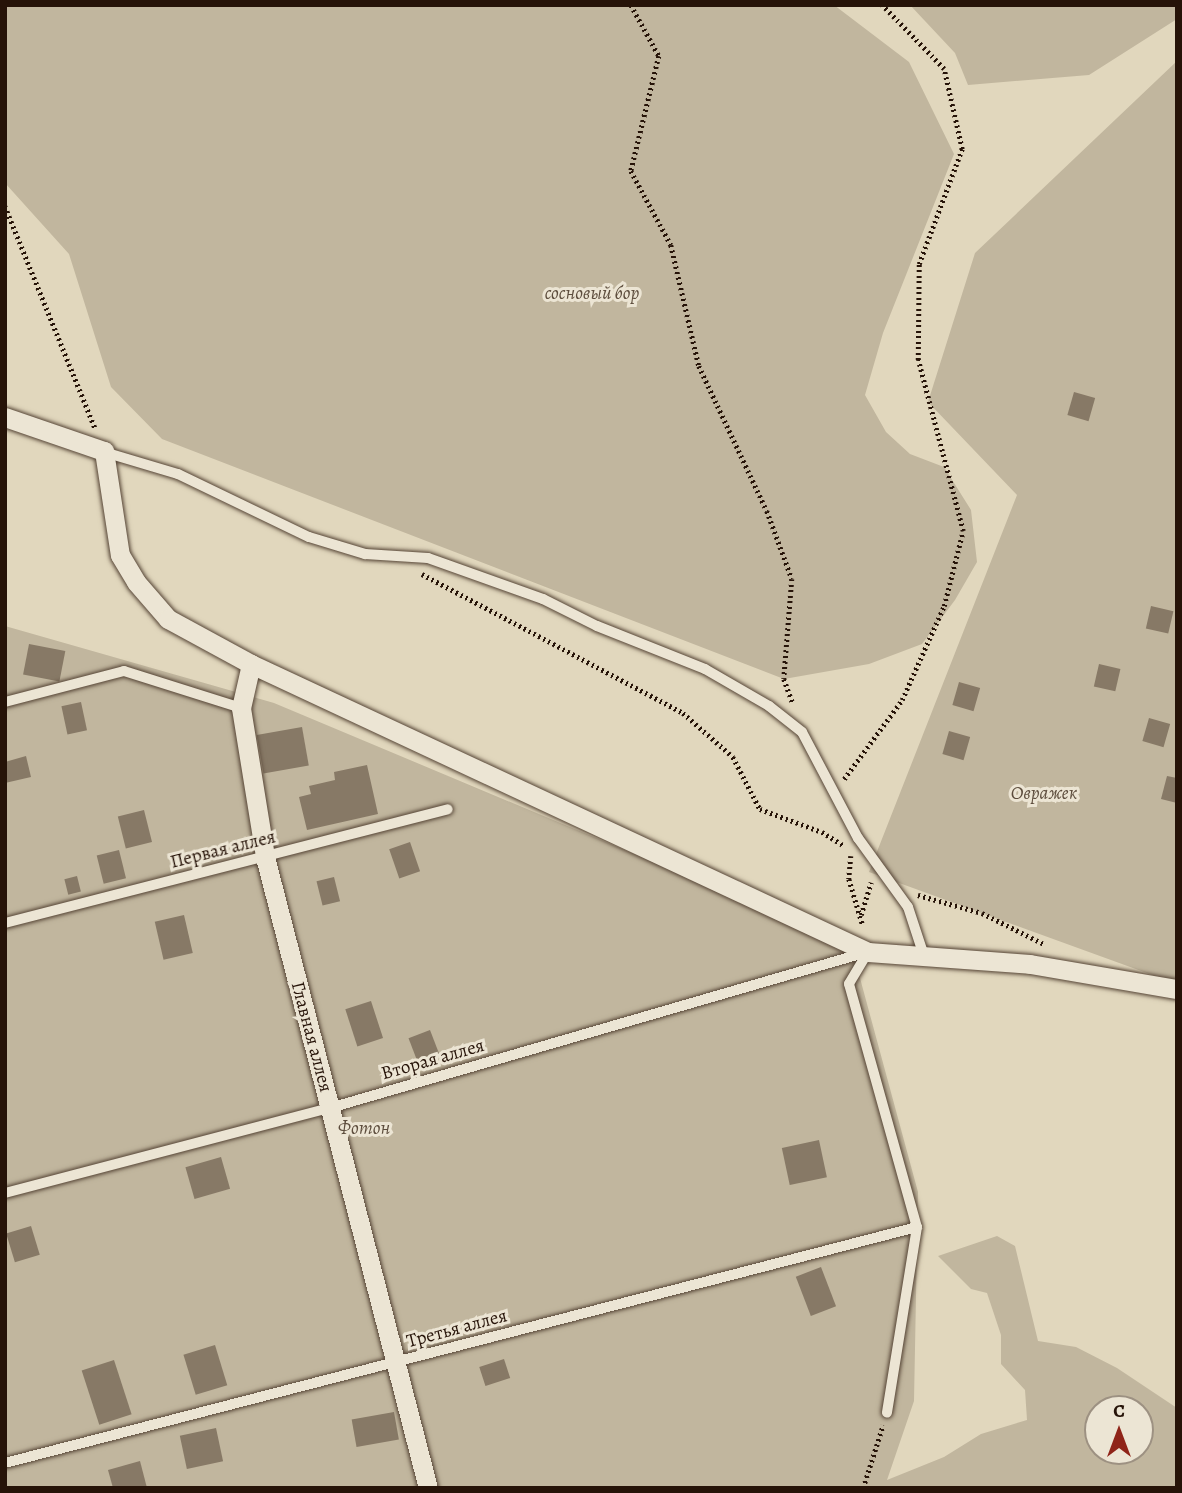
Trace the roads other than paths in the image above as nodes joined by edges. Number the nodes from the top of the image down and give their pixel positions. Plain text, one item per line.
1 (5, 417) edge
2 (104, 451) junction
3 (251, 664) junction
4 (5, 702) edge
5 (241, 708) junction
6 (448, 809) dead end
7 (265, 857) junction
8 (5, 923) edge
9 (868, 952) junction
10 (924, 956) junction
11 (1177, 989) edge
12 (330, 1108) junction
13 (5, 1193) edge
14 (917, 1227) junction
15 (394, 1364) junction
16 (887, 1413) road end
17 (5, 1463) edge
18 (428, 1488) edge

1 - 2 street
2 - 3 street
2 - 10 lane
3 - 5 street, Главная аллея
3 - 9 street
4 - 5 lane
5 - 7 street, Главная аллея
6 - 7 lane, Первая аллея
7 - 8 lane, Первая аллея
7 - 12 street, Главная аллея
9 - 10 street
9 - 12 lane, Вторая аллея
9 - 14 lane
10 - 11 street
12 - 13 lane, Вторая аллея
12 - 15 street, Главная аллея
14 - 15 lane, Третья аллея
14 - 16 lane
15 - 17 lane, Третья аллея
15 - 18 street, Главная аллея

